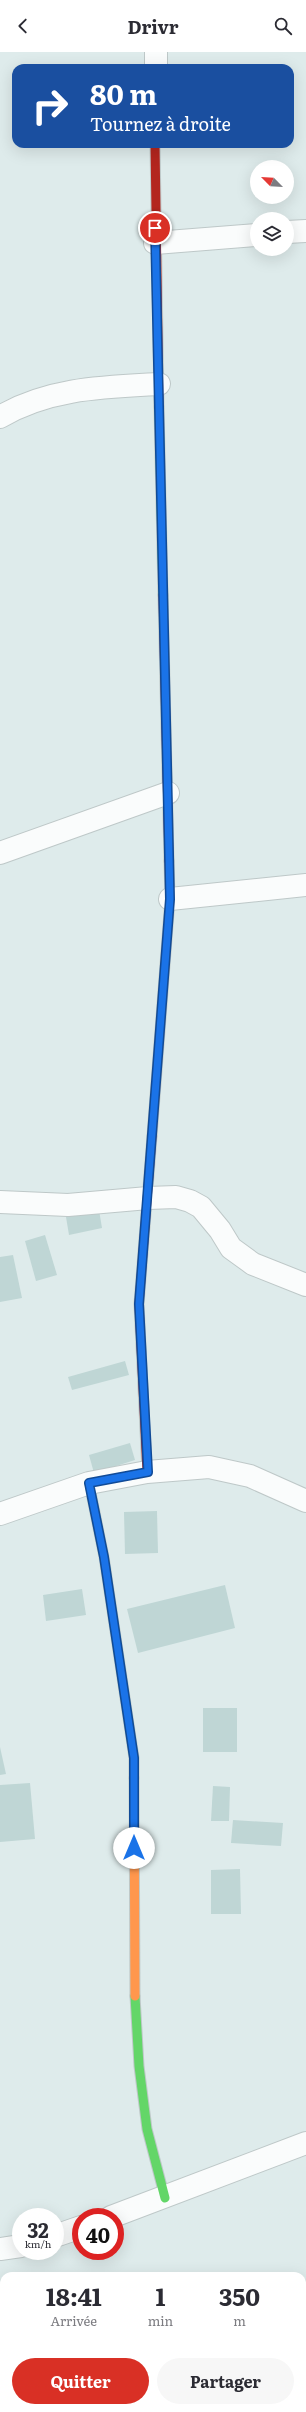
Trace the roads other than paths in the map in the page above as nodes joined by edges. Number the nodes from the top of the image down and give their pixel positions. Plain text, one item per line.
1 (156, 52) edge
2 (156, 64) edge
3 (156, 148) edge
4 (306, 231) edge
5 (294, 232) edge
6 (250, 236) edge
7 (155, 243) junction
8 (159, 384) junction
9 (0, 417) edge
10 (168, 793) junction
11 (0, 853) edge
12 (306, 885) edge
13 (170, 899) junction
14 (148, 1198) junction
15 (0, 1202) edge
16 (306, 1285) edge
17 (148, 1472) junction
18 (89, 1483) junction
19 (306, 1501) edge
20 (0, 1514) edge
21 (306, 2143) edge
22 (165, 2198) junction
23 (124, 2212) edge
24 (12, 2247) edge
25 (0, 2249) edge

1 - 2 street
3 - 7 street
4 - 5 street
6 - 7 street
7 - 8 street
8 - 9 street
8 - 10 street
10 - 11 street
10 - 13 street
12 - 13 street
13 - 14 street
14 - 15 street
14 - 16 street
14 - 17 street
17 - 18 street
17 - 19 street
18 - 20 street
18 - 22 street
21 - 22 street
22 - 23 street
24 - 25 street

